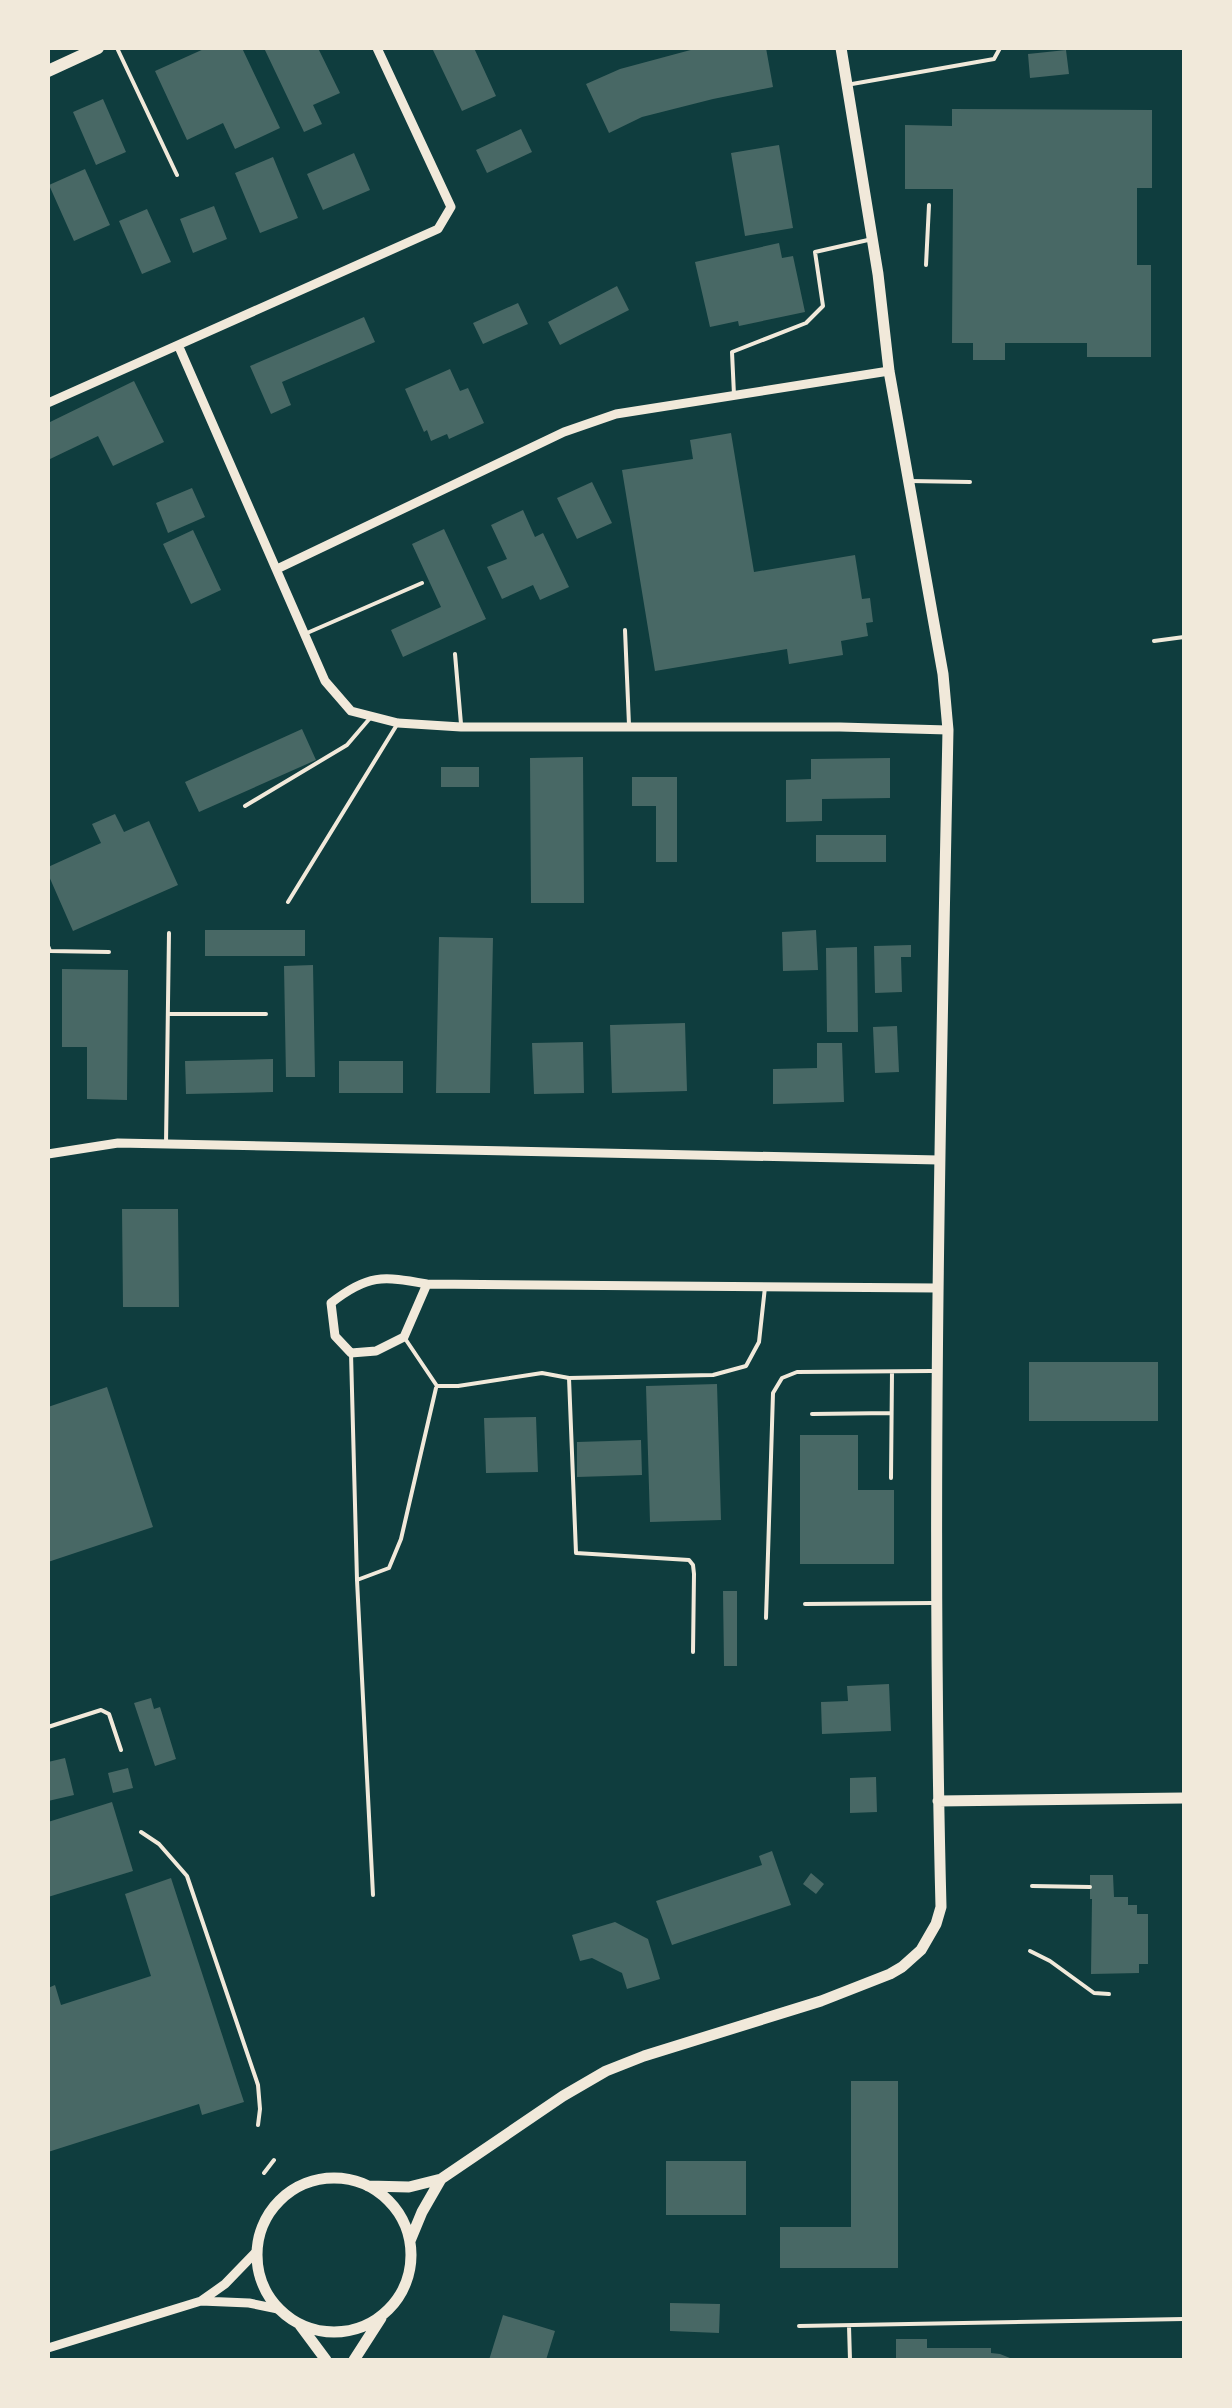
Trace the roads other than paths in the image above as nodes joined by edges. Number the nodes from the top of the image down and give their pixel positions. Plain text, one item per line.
1 (98, 48) edge
2 (117, 48) edge
3 (378, 48) edge
4 (841, 48) edge
5 (1000, 48) edge
6 (48, 71) edge
7 (847, 84) junction
8 (178, 174) dead end
9 (929, 204) dead end
10 (872, 240) junction
11 (926, 265) dead end
12 (179, 347) junction
13 (889, 371) junction
14 (734, 395) junction
15 (48, 404) edge
16 (909, 481) junction
17 (970, 482) dead end
18 (277, 569) junction
19 (422, 584) dead end
20 (625, 630) dead end
21 (304, 634) junction
22 (1184, 638) edge
23 (1154, 641) dead end
24 (455, 654) dead end
25 (372, 716) junction
26 (398, 723) junction
27 (461, 727) junction
28 (629, 727) junction
29 (948, 730) junction
30 (245, 806) dead end
31 (288, 902) dead end
32 (169, 934) dead end
33 (48, 946) edge
34 (109, 952) dead end
35 (168, 1014) junction
36 (266, 1014) dead end
37 (166, 1144) junction
38 (48, 1154) edge
39 (939, 1160) junction
40 (427, 1284) junction
41 (765, 1287) junction
42 (938, 1288) junction
43 (404, 1336) junction
44 (352, 1352) junction
45 (937, 1371) junction
46 (892, 1372) junction
47 (569, 1378) junction
48 (437, 1386) junction
49 (812, 1414) dead end
50 (892, 1414) junction
51 (892, 1478) dead end
52 (358, 1580) junction
53 (937, 1603) junction
54 (805, 1604) dead end
55 (766, 1618) dead end
56 (694, 1652) dead end
57 (48, 1727) edge
58 (121, 1750) dead end
59 (1184, 1798) edge
60 (938, 1800) junction
61 (141, 1832) dead end
62 (373, 1895) dead end
63 (258, 2125) dead end
64 (274, 2160) dead end
65 (264, 2173) dead end
66 (440, 2178) junction
67 (368, 2186) junction
68 (410, 2241) junction
69 (256, 2252) junction
70 (202, 2300) junction
71 (278, 2309) junction
72 (383, 2315) junction
73 (1184, 2319) edge
74 (300, 2325) junction
75 (799, 2326) dead end
76 (849, 2326) junction
77 (48, 2348) edge
78 (326, 2360) edge
79 (354, 2360) edge
80 (850, 2360) edge

1 - 6 main road
2 - 8 lane
3 - 12 street
4 - 7 main road
5 - 7 lane
7 - 10 main road
9 - 11 lane
10 - 13 main road
10 - 14 lane
12 - 15 street
12 - 18 street
13 - 14 street
13 - 16 main road
14 - 18 street
16 - 17 lane
16 - 29 main road
18 - 21 street
19 - 21 lane
20 - 28 lane
21 - 25 street
22 - 23 lane
24 - 27 lane
25 - 26 street
25 - 30 lane
26 - 27 street
26 - 31 lane
27 - 28 street
28 - 29 street
29 - 39 main road
32 - 35 lane
33 - 34 lane
35 - 36 lane
35 - 37 lane
37 - 38 street
37 - 39 street
39 - 42 main road
40 - 41 street
40 - 43 street
40 - 44 street
41 - 42 street
41 - 47 lane
42 - 45 main road
43 - 44 street
43 - 48 lane
44 - 52 lane
45 - 46 lane
45 - 53 main road
46 - 50 lane
46 - 55 lane
47 - 48 lane
47 - 56 lane
48 - 52 lane
49 - 50 lane
50 - 51 lane
52 - 62 lane
53 - 54 lane
53 - 60 main road
57 - 58 lane
59 - 60 main road
60 - 66 main road
61 - 63 lane
64 - 65 lane
66 - 67 main road
66 - 68 main road
67 - 68 main road
67 - 69 main road
68 - 72 main road
69 - 70 street
69 - 71 main road
70 - 71 street
70 - 77 street
71 - 74 main road
72 - 74 main road
72 - 79 main road
73 - 76 lane
74 - 78 main road
75 - 76 lane
76 - 80 lane

